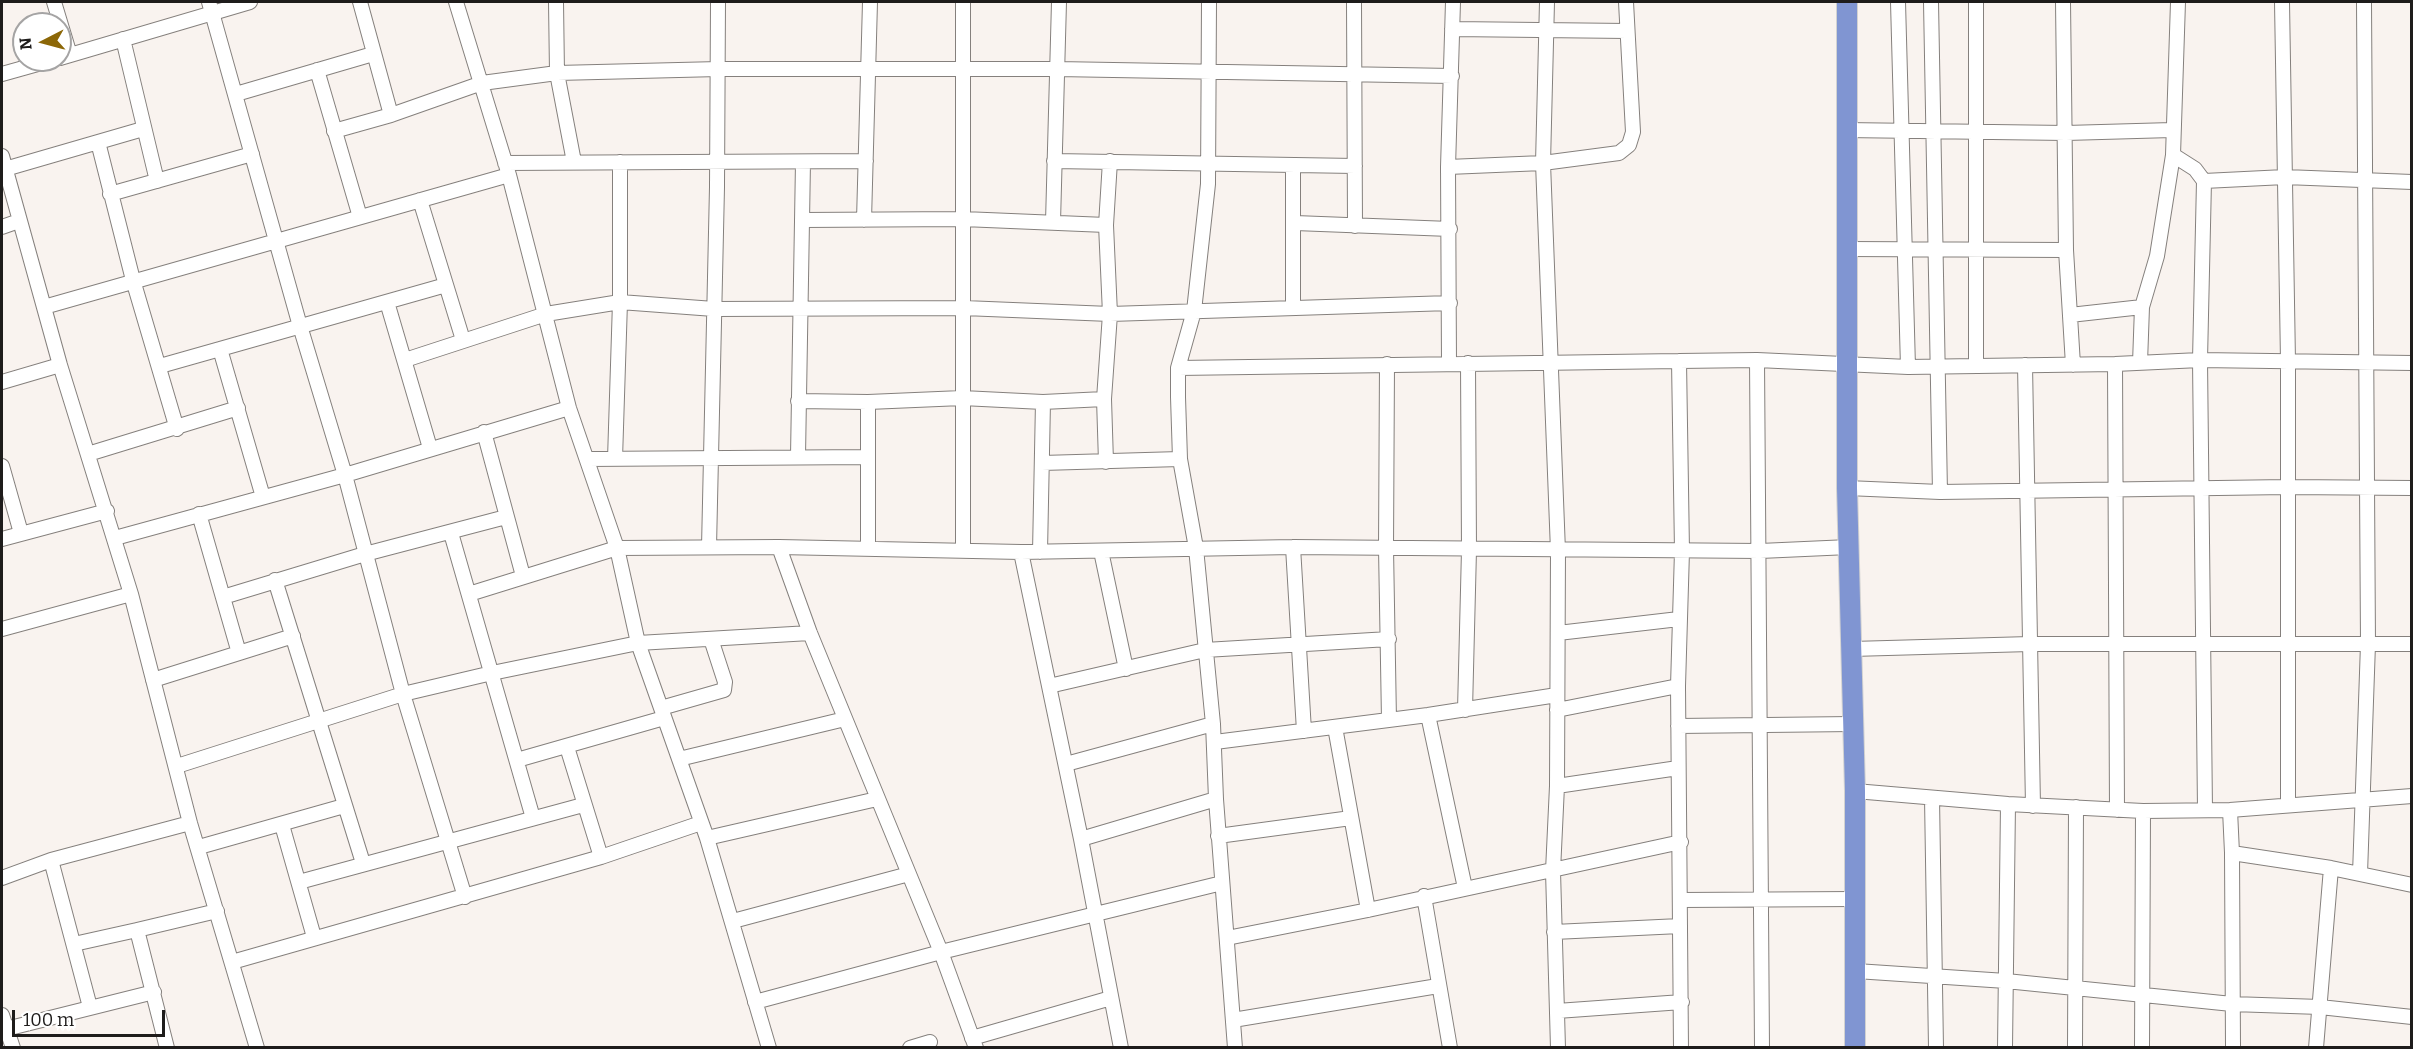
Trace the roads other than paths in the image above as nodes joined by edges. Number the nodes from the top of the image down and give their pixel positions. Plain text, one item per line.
1 (250, 2) edge
2 (360, 2) edge
3 (456, 2) edge
4 (556, 2) edge
5 (718, 2) edge
6 (870, 2) edge
7 (963, 2) edge
8 (1059, 2) edge
9 (1209, 2) edge
10 (1354, 2) edge
11 (1453, 2) edge
12 (1547, 2) edge
13 (1626, 2) edge
14 (1847, 2) edge
15 (1899, 2) edge
16 (1931, 2) edge
17 (1976, 2) edge
18 (2063, 2) edge
19 (2178, 2) edge
20 (2282, 2) edge
21 (2364, 2) edge
22 (211, 7) edge
23 (1452, 29) junction
24 (1546, 29) junction
25 (1627, 31) junction
26 (123, 39) junction
27 (72, 54) edge
28 (373, 54) junction
29 (719, 69) junction
30 (868, 69) junction
31 (1057, 69) junction
32 (316, 70) junction
33 (963, 70) junction
34 (1208, 71) junction
35 (557, 73) junction
36 (1354, 76) junction
37 (1452, 76) junction
38 (482, 83) junction
39 (236, 94) junction
40 (391, 115) junction
41 (143, 129) junction
42 (1845, 130) junction
43 (2172, 130) junction
44 (334, 131) junction
45 (1902, 132) junction
46 (1933, 132) junction
47 (1976, 132) junction
48 (2066, 133) junction
49 (98, 142) junction
50 (252, 154) junction
51 (2173, 155) junction
52 (866, 161) junction
53 (1054, 161) junction
54 (574, 162) junction
55 (620, 162) junction
56 (803, 162) junction
57 (1110, 162) junction
58 (1208, 162) junction
59 (3, 163) edge
60 (718, 163) junction
61 (1543, 163) junction
62 (1293, 166) junction
63 (1355, 166) junction
64 (1448, 167) junction
65 (507, 169) junction
66 (2285, 177) junction
67 (157, 181) junction
68 (2204, 181) junction
69 (2364, 182) junction
70 (2412, 182) edge
71 (110, 194) junction
72 (420, 200) junction
73 (360, 217) junction
74 (963, 219) junction
75 (802, 220) junction
76 (864, 220) junction
77 (19, 221) junction
78 (1053, 222) junction
79 (1295, 223) junction
80 (1106, 225) junction
81 (1355, 226) junction
82 (2, 227) edge
83 (1450, 229) junction
84 (277, 240) junction
85 (1847, 249) junction
86 (1976, 249) junction
87 (1937, 250) junction
88 (2066, 250) junction
89 (1904, 252) junction
90 (133, 280) junction
91 (446, 285) junction
92 (387, 302) junction
93 (620, 302) junction
94 (1450, 303) junction
95 (44, 307) junction
96 (2142, 307) junction
97 (964, 308) junction
98 (1293, 308) junction
99 (714, 309) junction
100 (799, 309) junction
101 (1194, 311) junction
102 (546, 314) junction
103 (1110, 314) junction
104 (2070, 315) junction
105 (300, 326) junction
106 (463, 340) junction
107 (220, 350) junction
108 (405, 360) junction
109 (1757, 360) junction
110 (2200, 360) junction
111 (1679, 361) junction
112 (2288, 361) junction
113 (2367, 362) junction
114 (1449, 363) junction
115 (1467, 363) junction
116 (1553, 363) junction
117 (1846, 363) junction
118 (2140, 363) junction
119 (2412, 363) edge
120 (1387, 364) junction
121 (2115, 364) junction
122 (60, 365) junction
123 (2025, 365) junction
124 (2073, 365) junction
125 (160, 366) junction
126 (1938, 366) junction
127 (1976, 366) junction
128 (1908, 367) junction
129 (1178, 368) junction
130 (2, 382) edge
131 (962, 398) junction
132 (1104, 399) junction
133 (798, 401) junction
134 (868, 402) junction
135 (1043, 402) junction
136 (238, 408) junction
137 (569, 408) junction
138 (177, 429) junction
139 (484, 432) junction
140 (430, 448) junction
141 (88, 454) junction
142 (798, 456) junction
143 (868, 457) junction
144 (710, 458) junction
145 (587, 459) junction
146 (615, 459) junction
147 (1180, 459) junction
148 (1106, 462) junction
149 (1042, 463) junction
150 (2, 469) edge
151 (345, 475) junction
152 (2287, 487) junction
153 (1847, 488) junction
154 (2204, 488) junction
155 (2368, 488) junction
156 (2412, 488) edge
157 (2115, 489) junction
158 (2026, 491) junction
159 (1940, 492) junction
160 (263, 497) junction
161 (107, 511) junction
162 (199, 514) junction
163 (506, 517) junction
164 (21, 533) junction
165 (451, 533) junction
166 (115, 538) junction
167 (2, 539) edge
168 (710, 547) junction
169 (779, 547) junction
170 (1293, 547) junction
171 (1849, 547) junction
172 (617, 548) junction
173 (1196, 548) junction
174 (1386, 548) junction
175 (868, 549) junction
176 (963, 550) junction
177 (1469, 550) junction
178 (1101, 551) junction
179 (1558, 551) junction
180 (1682, 551) junction
181 (1760, 551) junction
182 (1021, 552) junction
183 (1040, 552) junction
184 (365, 554) junction
185 (523, 576) junction
186 (275, 580) junction
187 (131, 594) junction
188 (469, 594) junction
189 (223, 597) junction
190 (1679, 619) junction
191 (2, 629) edge
192 (810, 633) junction
193 (1558, 633) junction
194 (293, 636) junction
195 (711, 639) junction
196 (1389, 639) junction
197 (638, 643) junction
198 (1298, 644) junction
199 (2031, 644) junction
200 (2117, 644) junction
201 (2368, 644) junction
202 (2412, 644) edge
203 (2205, 645) junction
204 (2287, 645) junction
205 (1852, 649) junction
206 (1205, 650) junction
207 (239, 653) junction
208 (1126, 669) junction
209 (492, 673) junction
210 (153, 680) junction
211 (1049, 686) junction
212 (1678, 686) junction
213 (403, 694) junction
214 (1557, 695) junction
215 (1465, 710) junction
216 (1557, 710) junction
217 (663, 713) junction
218 (1428, 715) junction
219 (845, 719) junction
220 (1389, 720) junction
221 (320, 723) junction
222 (1213, 724) junction
223 (1853, 724) junction
224 (1761, 725) junction
225 (1678, 726) junction
226 (1335, 727) junction
227 (1304, 731) junction
228 (1215, 742) junction
229 (567, 747) junction
230 (679, 759) junction
231 (517, 760) junction
232 (1066, 764) junction
233 (177, 766) junction
234 (1678, 768) junction
235 (1557, 786) junction
236 (1856, 791) junction
237 (2412, 796) edge
238 (1932, 798) junction
239 (2364, 798) junction
240 (1216, 799) junction
241 (877, 800) junction
242 (2008, 804) junction
243 (2288, 804) junction
244 (583, 805) junction
245 (344, 806) junction
246 (2033, 806) junction
247 (2076, 807) junction
248 (2117, 810) junction
249 (2205, 810) junction
250 (2230, 810) junction
251 (2143, 811) junction
252 (533, 818) junction
253 (1351, 818) junction
254 (190, 823) junction
255 (701, 823) junction
256 (282, 825) junction
257 (1218, 836) junction
258 (707, 838) junction
259 (1081, 839) junction
260 (447, 840) junction
261 (1681, 842) junction
262 (199, 847) junction
263 (2232, 853) junction
264 (601, 857) junction
265 (51, 860) junction
266 (363, 863) junction
267 (2331, 868) junction
268 (1553, 871) junction
269 (909, 874) junction
270 (2360, 874) junction
271 (2, 878) edge
272 (299, 882) junction
273 (1222, 883) junction
274 (2412, 885) edge
275 (1465, 888) junction
276 (1424, 896) junction
277 (465, 897) junction
278 (1855, 899) junction
279 (1681, 900) junction
280 (1760, 900) junction
281 (1368, 910) junction
282 (217, 911) junction
283 (1094, 914) junction
284 (732, 921) junction
285 (1680, 926) junction
286 (137, 930) junction
287 (1554, 932) junction
288 (314, 937) junction
289 (1227, 938) junction
290 (74, 944) junction
291 (941, 952) junction
292 (232, 962) junction
293 (1856, 971) junction
294 (1936, 978) junction
295 (2006, 981) junction
296 (1438, 986) junction
297 (2076, 988) junction
298 (154, 992) junction
299 (2141, 996) junction
300 (1112, 998) junction
301 (755, 1002) junction
302 (1682, 1002) junction
303 (2232, 1004) junction
304 (2320, 1006) junction
305 (90, 1007) junction
306 (1557, 1011) junction
307 (2, 1015) edge
308 (2412, 1017) edge
309 (1233, 1020) junction
310 (4, 1030) edge
311 (930, 1041) dead end
312 (974, 1043) edge
313 (13, 1047) edge
314 (167, 1047) edge
315 (257, 1047) edge
316 (769, 1047) edge
317 (910, 1047) edge
318 (1121, 1047) edge
319 (1235, 1047) edge
320 (1450, 1047) edge
321 (1558, 1047) edge
322 (1681, 1047) edge
323 (1762, 1047) edge
324 (1855, 1047) edge
325 (1936, 1047) edge
326 (2006, 1047) edge
327 (2075, 1047) edge
328 (2142, 1047) edge
329 (2233, 1047) edge
330 (2316, 1047) edge

1 - 22 street
2 - 28 street
3 - 38 street
4 - 35 street
5 - 29 street
6 - 30 street
7 - 33 street
8 - 31 street
9 - 34 street
10 - 36 street
11 - 23 street
12 - 24 street
13 - 25 street
14 - 42 highway
15 - 45 street
16 - 46 street
17 - 47 street
18 - 48 street
19 - 43 street
20 - 66 street
21 - 69 street
22 - 26 street
22 - 39 street
23 - 24 street
23 - 37 street
24 - 25 street
24 - 61 street
25 - 61 street
26 - 27 street
26 - 41 street
28 - 32 street
28 - 40 street
29 - 30 street
29 - 35 street
29 - 60 street
30 - 33 street
30 - 52 street
31 - 33 street
31 - 34 street
31 - 53 street
32 - 39 street
32 - 44 street
33 - 74 street
34 - 36 street
34 - 58 street
35 - 38 street
35 - 54 street
36 - 37 street
36 - 63 street
37 - 64 street
38 - 40 street
38 - 65 street
39 - 50 street
40 - 44 street
41 - 49 street
41 - 67 street
42 - 45 street
42 - 85 highway
43 - 48 street
43 - 51 street
44 - 73 street
45 - 46 street
45 - 89 street
46 - 47 street
46 - 87 street
47 - 48 street
47 - 86 street
48 - 88 street
49 - 59 street
49 - 71 street
50 - 67 street
50 - 84 street
51 - 68 street
51 - 96 street
52 - 56 street
52 - 76 street
53 - 57 street
53 - 78 street
54 - 55 street
54 - 65 street
55 - 60 street
55 - 93 street
56 - 60 street
56 - 75 street
57 - 58 street
57 - 80 street
58 - 62 street
58 - 101 street
59 - 77 street
60 - 99 street
61 - 64 street
61 - 116 street
62 - 63 street
62 - 79 street
63 - 81 street
64 - 83 street
65 - 72 street
65 - 102 street
66 - 68 street
66 - 69 street
66 - 112 street
67 - 71 street
68 - 110 street
69 - 70 street
69 - 113 street
71 - 90 street
72 - 73 street
72 - 91 street
73 - 84 street
74 - 76 street
74 - 78 street
74 - 97 street
75 - 76 street
75 - 100 street
77 - 82 street
77 - 95 street
78 - 80 street
79 - 81 street
79 - 98 street
80 - 103 street
81 - 83 street
83 - 94 street
84 - 90 street
84 - 105 street
85 - 89 street
85 - 117 highway
86 - 87 street
86 - 88 street
86 - 127 street
87 - 89 street
87 - 126 street
88 - 104 street
89 - 128 street
90 - 95 street
90 - 125 street
91 - 92 street
91 - 106 street
92 - 105 street
92 - 108 street
93 - 99 street
93 - 102 street
93 - 146 street
94 - 98 street
94 - 114 street
95 - 122 street
96 - 104 street
96 - 118 street
97 - 100 street
97 - 103 street
97 - 131 street
98 - 101 street
99 - 100 street
99 - 144 street
100 - 133 street
101 - 103 street
101 - 129 street
102 - 106 street
102 - 137 street
103 - 132 street
104 - 124 street
105 - 107 street
105 - 151 street
106 - 108 street
107 - 125 street
107 - 136 street
108 - 140 street
109 - 111 street
109 - 117 street
109 - 181 street
110 - 112 street
110 - 118 street
110 - 154 street
111 - 116 street
111 - 180 street
112 - 113 street
112 - 152 street
113 - 119 street
113 - 155 street
114 - 115 street
114 - 120 street
115 - 116 street
115 - 177 street
116 - 179 street
117 - 128 street
117 - 153 highway
118 - 121 street
120 - 129 street
120 - 174 street
121 - 124 street
121 - 157 street
122 - 130 street
122 - 141 street
123 - 124 street
123 - 127 street
123 - 158 street
125 - 138 street
126 - 127 street
126 - 128 street
126 - 159 street
129 - 147 street
131 - 134 street
131 - 135 street
131 - 176 street
132 - 135 street
132 - 148 street
133 - 134 street
133 - 142 street
134 - 143 street
135 - 149 street
136 - 138 street
136 - 160 street
137 - 139 street
137 - 145 street
138 - 141 street
139 - 140 street
139 - 163 street
140 - 151 street
141 - 161 street
142 - 143 street
142 - 144 street
143 - 175 street
144 - 146 street
144 - 168 street
145 - 146 street
145 - 172 street
147 - 148 street
147 - 173 street
148 - 149 street
149 - 183 street
150 - 164 street
151 - 160 street
151 - 184 street
152 - 154 street
152 - 155 street
152 - 204 street
153 - 159 street
153 - 171 highway
154 - 157 street
154 - 203 street
155 - 156 street
155 - 201 street
157 - 158 street
157 - 200 street
158 - 159 street
158 - 199 street
160 - 162 street
161 - 164 street
161 - 166 street
162 - 166 street
162 - 189 street
163 - 165 street
163 - 185 street
164 - 167 street
165 - 184 street
165 - 188 street
166 - 187 street
168 - 169 street
168 - 172 street
169 - 175 street
169 - 192 street
170 - 173 street
170 - 174 street
170 - 198 street
171 - 181 street
171 - 205 highway
172 - 185 street
172 - 197 street
173 - 178 street
173 - 206 street
174 - 177 street
174 - 196 street
175 - 176 street
176 - 182 street
177 - 179 street
177 - 215 street
178 - 183 street
178 - 208 street
179 - 180 street
179 - 193 street
180 - 181 street
180 - 190 street
181 - 224 street
182 - 183 street
182 - 211 street
184 - 186 street
184 - 213 street
185 - 188 street
186 - 189 street
186 - 194 street
187 - 191 street
187 - 210 street
188 - 209 street
189 - 207 street
190 - 193 street
190 - 212 street
192 - 195 street
192 - 219 street
193 - 214 street
194 - 207 street
194 - 221 street
195 - 197 street
195 - 217 street
196 - 198 street
196 - 220 street
197 - 209 street
197 - 217 street
198 - 206 street
198 - 227 street
199 - 200 street
199 - 205 street
199 - 246 street
200 - 203 street
200 - 248 street
201 - 202 street
201 - 204 street
201 - 239 street
203 - 204 street
203 - 249 street
204 - 243 street
205 - 223 highway
206 - 208 street
206 - 222 street
207 - 210 street
208 - 211 street
209 - 213 street
209 - 231 street
210 - 233 street
211 - 232 street
212 - 216 street
212 - 225 street
213 - 221 street
213 - 260 street
214 - 215 street
214 - 216 street
215 - 218 street
216 - 235 street
217 - 229 street
217 - 230 street
218 - 220 street
218 - 275 street
219 - 230 street
219 - 241 street
220 - 226 street
221 - 233 street
221 - 245 street
222 - 228 street
222 - 232 street
223 - 224 street
223 - 236 highway
224 - 225 street
224 - 280 street
225 - 234 street
226 - 227 street
226 - 253 street
227 - 228 street
228 - 240 street
229 - 231 street
229 - 244 street
230 - 255 street
231 - 252 street
232 - 259 street
233 - 254 street
234 - 235 street
234 - 261 street
235 - 268 street
236 - 238 street
236 - 278 highway
237 - 239 street
238 - 242 street
238 - 294 street
239 - 243 street
239 - 270 street
240 - 257 street
240 - 259 street
241 - 258 street
241 - 269 street
242 - 246 street
242 - 295 street
243 - 250 street
244 - 252 street
244 - 264 street
245 - 256 street
245 - 266 street
246 - 247 street
247 - 248 street
247 - 297 street
248 - 251 street
249 - 250 street
249 - 251 street
250 - 263 street
251 - 299 street
252 - 260 street
253 - 257 street
253 - 281 street
254 - 262 street
254 - 265 street
255 - 258 street
255 - 264 street
256 - 262 street
256 - 272 street
257 - 273 street
258 - 284 street
259 - 283 street
260 - 266 street
260 - 277 street
261 - 268 street
261 - 279 street
262 - 282 street
263 - 267 street
263 - 303 street
264 - 277 street
265 - 271 street
265 - 290 street
266 - 272 street
267 - 270 street
267 - 304 street
268 - 275 street
268 - 287 street
269 - 284 street
269 - 291 street
270 - 274 street
272 - 288 street
273 - 283 street
273 - 289 street
275 - 276 street
276 - 281 street
276 - 296 street
277 - 288 street
278 - 280 street
278 - 293 highway
279 - 280 street
279 - 285 street
280 - 323 street
281 - 289 street
282 - 286 street
282 - 292 street
283 - 291 street
283 - 300 street
284 - 301 street
285 - 287 street
285 - 302 street
286 - 290 street
286 - 298 street
287 - 306 street
288 - 292 street
289 - 309 street
290 - 305 street
291 - 301 street
291 - 312 street
292 - 315 street
293 - 294 street
293 - 324 highway
294 - 295 street
294 - 325 street
295 - 297 street
295 - 326 street
296 - 309 street
296 - 320 street
297 - 299 street
297 - 327 street
298 - 305 street
298 - 314 street
299 - 303 street
299 - 328 street
300 - 312 street
300 - 318 street
301 - 316 street
302 - 306 street
302 - 322 street
303 - 304 street
303 - 329 street
304 - 308 street
304 - 330 street
305 - 310 street
306 - 321 street
307 - 310 street
309 - 319 street
310 - 313 street
311 - 317 street

